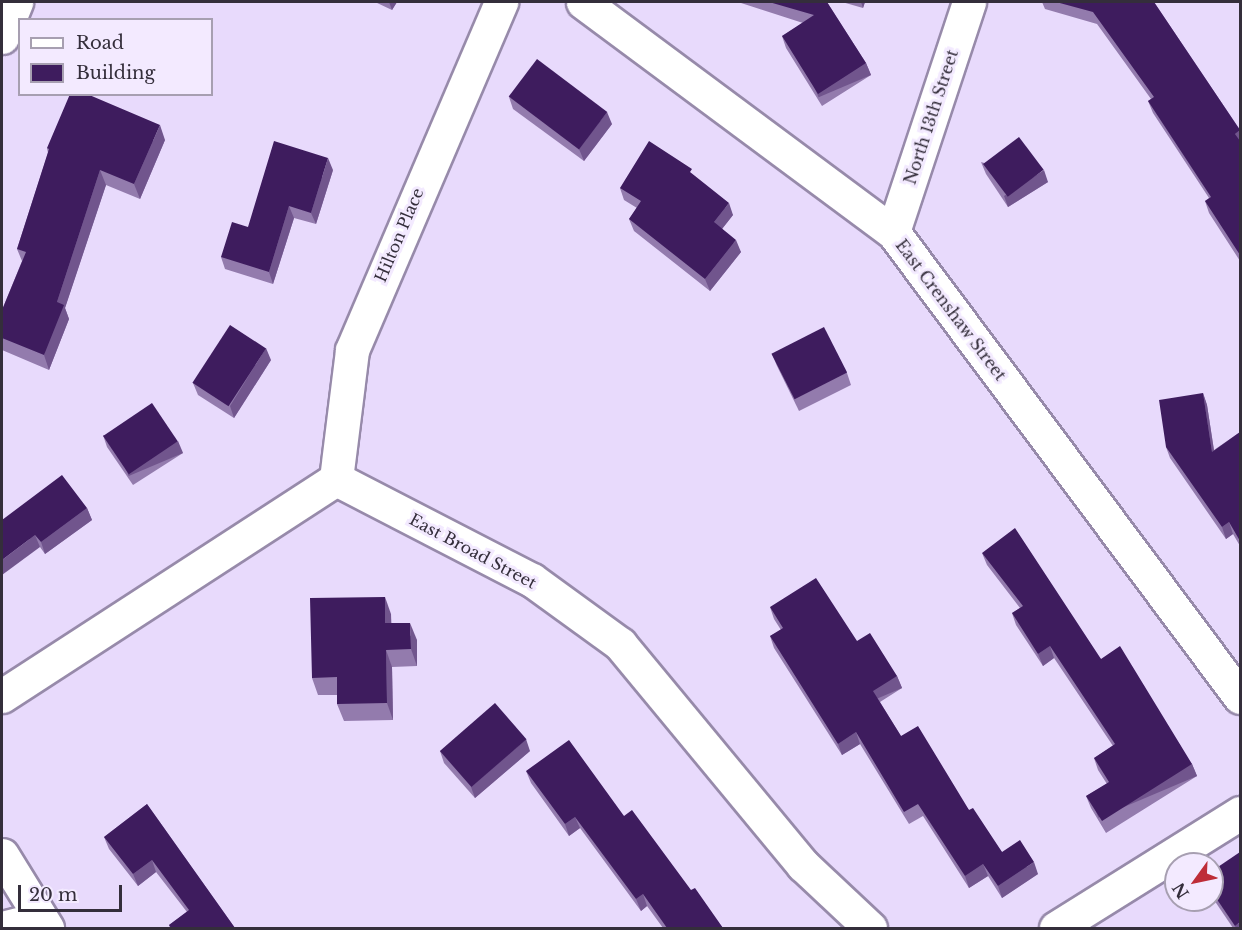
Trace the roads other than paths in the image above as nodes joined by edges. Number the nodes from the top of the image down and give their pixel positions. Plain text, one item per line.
1 (16, 2) edge
2 (501, 2) edge
3 (584, 2) edge
4 (969, 2) edge
5 (2, 37) edge
6 (893, 232) junction
7 (336, 479) junction
8 (2, 696) edge
9 (1240, 697) edge
10 (1240, 813) edge
11 (2, 855) edge
12 (42, 924) edge
13 (2, 928) edge
14 (870, 928) edge
15 (1056, 928) edge

1 - 5 street
2 - 7 street, Hilton Place
3 - 6 street, East Crenshaw Street
4 - 6 street, North 13th Street
6 - 9 street, East Crenshaw Street
7 - 8 street
7 - 14 street, East Broad Street
10 - 15 street
11 - 12 street
12 - 13 street

